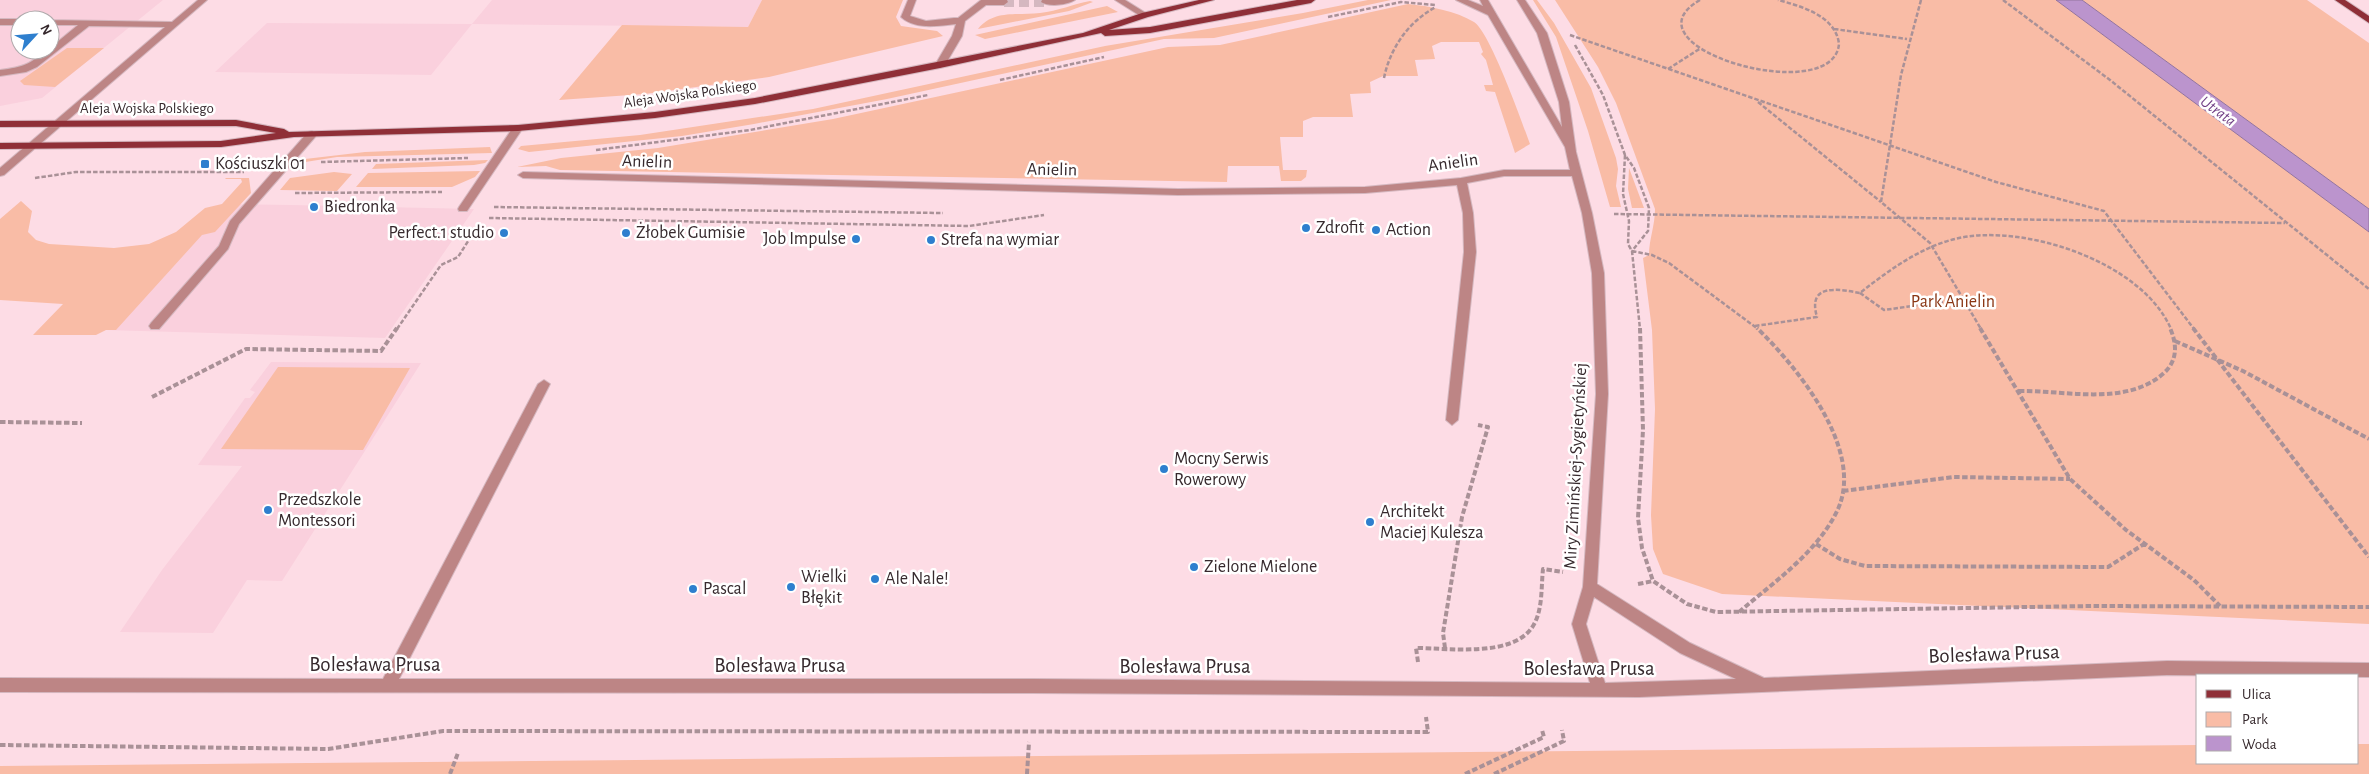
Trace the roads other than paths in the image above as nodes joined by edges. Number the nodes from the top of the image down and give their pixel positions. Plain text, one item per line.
1 (203, 0) edge
2 (912, 0) edge
3 (1072, 0) edge
4 (1119, 0) edge
5 (1210, 0) edge
6 (1311, 0) edge
7 (1460, 0) edge
8 (1484, 0) edge
9 (1521, 0) edge
10 (2339, 0) edge
11 (985, 1) edge
12 (1004, 2) dead end
13 (1045, 2) dead end
14 (1492, 14) junction
15 (1145, 15) junction
16 (962, 20) junction
17 (2369, 20) edge
18 (60, 22) edge
19 (88, 22) junction
20 (175, 25) junction
21 (1085, 35) junction
22 (940, 65) junction
23 (0, 74) edge
24 (0, 124) edge
25 (59, 124) junction
26 (518, 128) junction
27 (294, 134) junction
28 (312, 134) junction
29 (0, 146) edge
30 (33, 146) junction
31 (1571, 152) junction
32 (0, 173) edge
33 (1578, 173) junction
34 (523, 175) dead end
35 (1461, 181) junction
36 (463, 209) dead end
37 (154, 326) dead end
38 (544, 384) dead end
39 (1452, 420) road end
40 (1590, 587) junction
41 (2369, 670) edge
42 (0, 685) edge
43 (388, 685) junction
44 (1762, 685) junction
45 (1600, 690) junction

1 - 20 street
2 - 16 street
3 - 13 street
4 - 15 street
5 - 15 main road, Aleja Wojska Polskiego
6 - 21 main road, Aleja Wojska Polskiego
7 - 14 street
8 - 14 street, Miry Zimińskiej-Sygietyńskiej
9 - 31 street, Miry Zimińskiej-Sygietyńskiej
10 - 17 main road
11 - 12 street
11 - 16 street
14 - 31 street, Miry Zimińskiej-Sygietyńskiej
15 - 21 main road, Aleja Wojska Polskiego
16 - 22 street
18 - 19 street
19 - 20 street
19 - 23 street
20 - 25 street
21 - 22 main road, Aleja Wojska Polskiego
22 - 26 main road, Aleja Wojska Polskiego
24 - 25 main road, Aleja Wojska Polskiego
25 - 27 main road, Aleja Wojska Polskiego
25 - 30 street
26 - 28 main road, Aleja Wojska Polskiego
26 - 36 street
27 - 28 main road, Aleja Wojska Polskiego
27 - 30 main road, Aleja Wojska Polskiego
28 - 37 street
29 - 30 main road, Aleja Wojska Polskiego
30 - 32 street
31 - 33 street, Miry Zimińskiej-Sygietyńskiej
33 - 35 street, Anielin
33 - 40 street, Miry Zimińskiej-Sygietyńskiej
34 - 35 street, Anielin
35 - 39 street
38 - 43 street
40 - 44 street
40 - 45 street, Miry Zimińskiej-Sygietyńskiej
41 - 44 street, Bolesława Prusa
42 - 43 street, Bolesława Prusa
43 - 45 street, Bolesława Prusa
44 - 45 street, Bolesława Prusa

